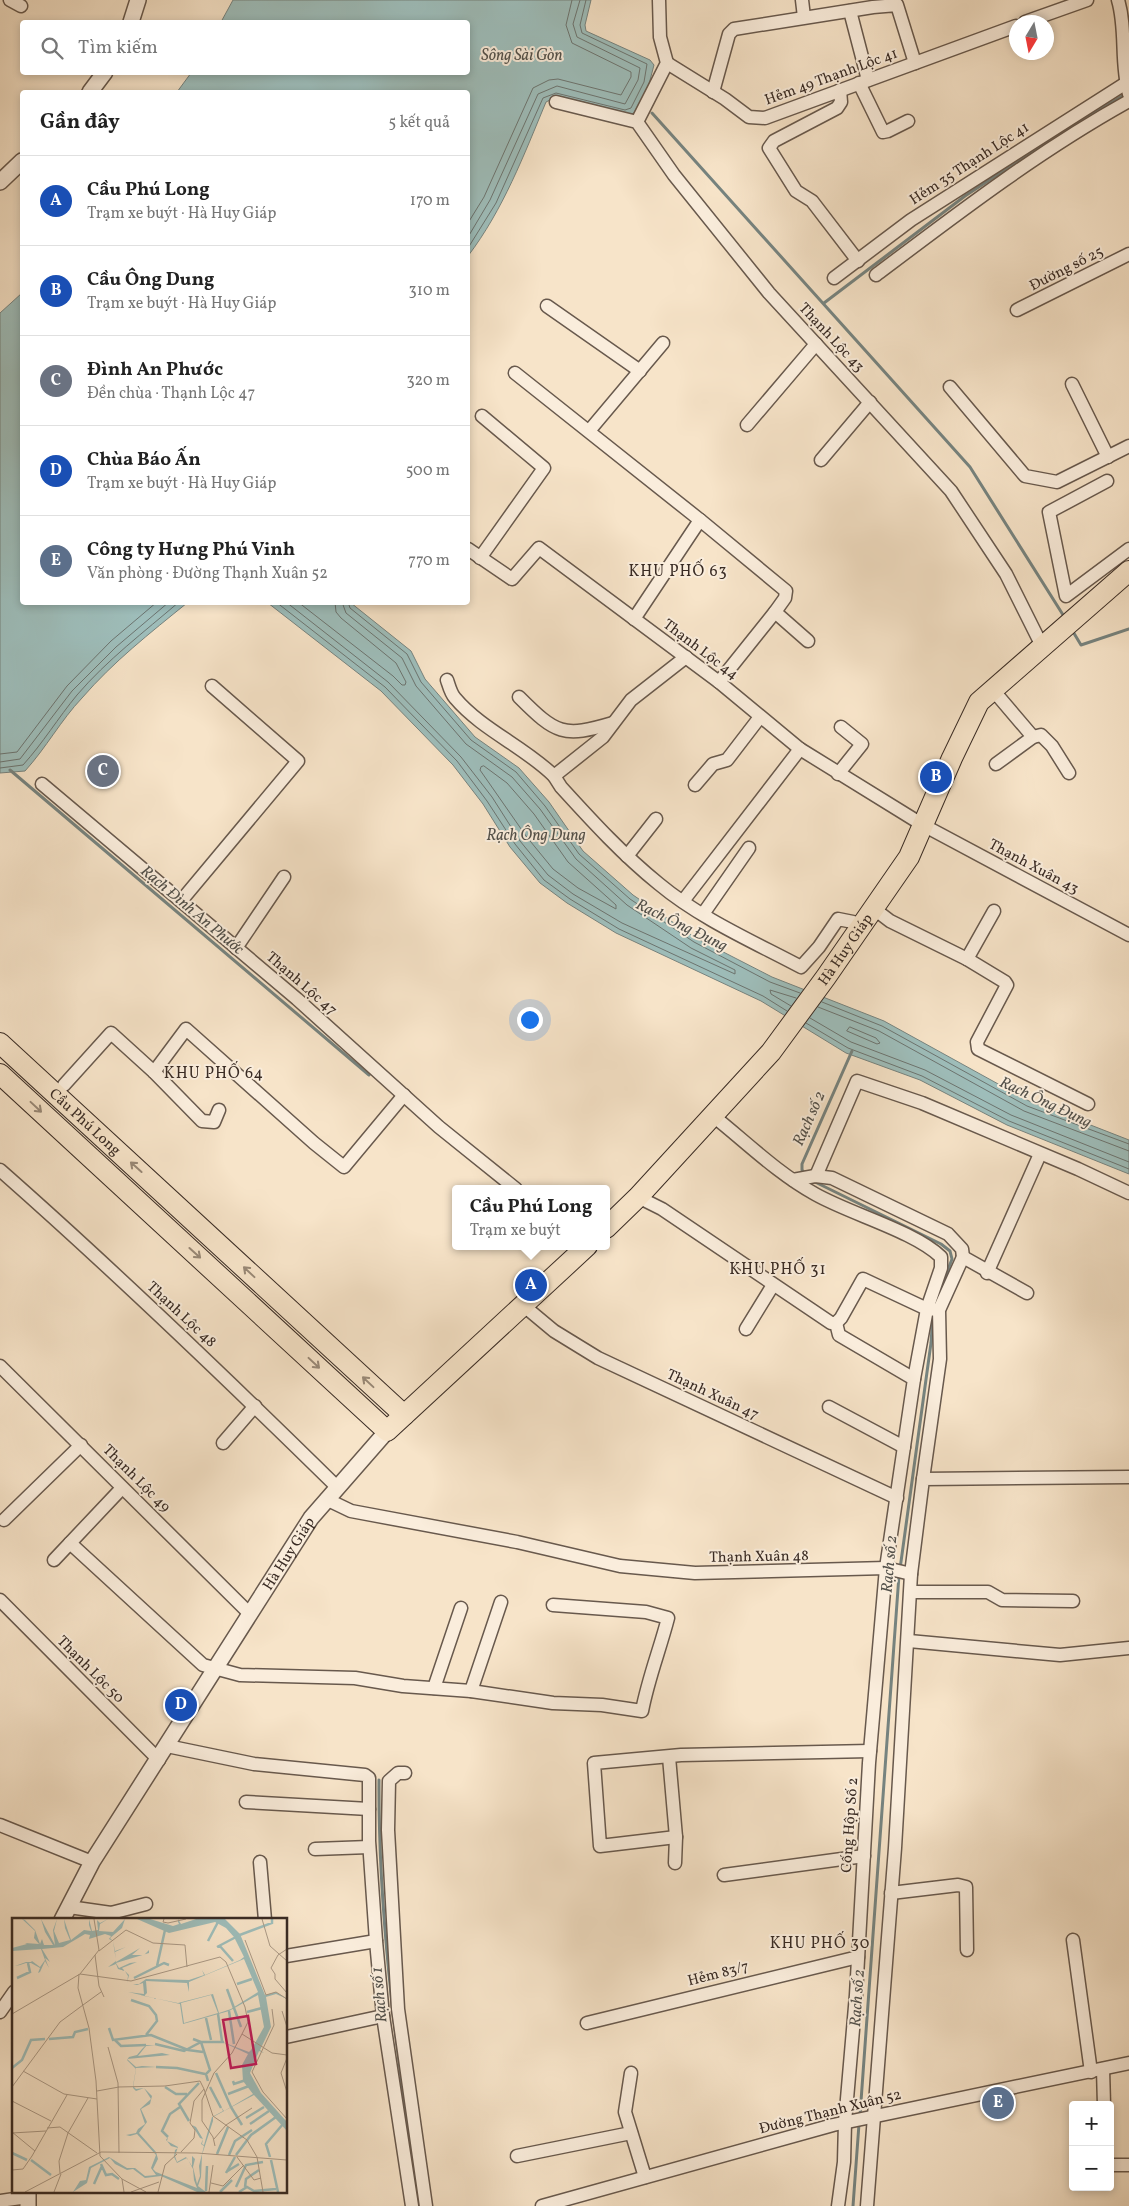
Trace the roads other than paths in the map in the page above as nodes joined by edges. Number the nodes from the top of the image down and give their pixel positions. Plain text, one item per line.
1 (138, 0) edge
2 (659, 0) edge
3 (802, 0) edge
4 (1086, 0) edge
5 (896, 3) edge
6 (1123, 7) edge
7 (850, 10) junction
8 (1044, 15) edge
9 (804, 17) junction
10 (132, 20) edge
11 (1009, 29) edge
12 (667, 63) junction
13 (915, 63) junction
14 (102, 75) edge
15 (863, 82) junction
16 (1127, 88) edge
17 (91, 90) edge
18 (840, 90) junction
19 (713, 92) junction
20 (1129, 101) edge
21 (556, 102) dead end
22 (908, 121) dead end
23 (637, 122) junction
24 (20, 163) edge
25 (0, 182) edge
26 (1129, 254) edge
27 (858, 262) junction
28 (876, 275) dead end
29 (834, 278) dead end
30 (547, 306) dead end
31 (1017, 310) dead end
32 (664, 343) dead end
33 (816, 344) junction
34 (640, 371) junction
35 (515, 373) dead end
36 (1072, 384) dead end
37 (950, 387) dead end
38 (870, 402) junction
39 (482, 416) dead end
40 (747, 425) dead end
41 (589, 431) junction
42 (1129, 446) edge
43 (1108, 457) junction
44 (821, 460) dead end
45 (1107, 481) dead end
46 (700, 520) junction
47 (1129, 549) edge
48 (470, 550) edge
49 (480, 558) junction
50 (1129, 571) edge
51 (775, 612) junction
52 (634, 619) junction
53 (808, 641) dead end
54 (1042, 646) junction
55 (686, 658) junction
56 (447, 680) dead end
57 (719, 682) junction
58 (212, 686) dead end
59 (993, 690) junction
60 (519, 696) dead end
61 (760, 717) junction
62 (613, 723) junction
63 (841, 727) dead end
64 (1033, 737) junction
65 (800, 749) junction
66 (996, 764) dead end
67 (1069, 773) dead end
68 (838, 774) junction
69 (554, 776) junction
70 (42, 784) dead end
71 (695, 785) dead end
72 (656, 819) dead end
73 (923, 825) junction
74 (750, 848) dead end
75 (627, 856) junction
76 (284, 877) dead end
77 (181, 901) junction
78 (683, 901) junction
79 (873, 908) junction
80 (994, 911) dead end
81 (703, 914) junction
82 (858, 929) junction
83 (1129, 935) edge
84 (236, 948) junction
85 (967, 958) junction
86 (0, 1044) edge
87 (154, 1072) junction
88 (0, 1074) edge
89 (64, 1085) dead end
90 (404, 1095) junction
91 (1088, 1104) dead end
92 (219, 1110) dead end
93 (712, 1115) junction
94 (1040, 1154) junction
95 (0, 1170) edge
96 (816, 1176) junction
97 (797, 1178) junction
98 (507, 1185) edge
99 (1129, 1193) edge
100 (638, 1197) junction
101 (610, 1224) edge
102 (584, 1250) edge
103 (963, 1258) junction
104 (987, 1273) junction
105 (773, 1285) junction
106 (1027, 1293) dead end
107 (524, 1306) junction
108 (933, 1310) junction
109 (836, 1323) junction
110 (746, 1329) dead end
111 (0, 1366) edge
112 (914, 1379) junction
113 (255, 1406) junction
114 (829, 1407) dead end
115 (404, 1415) junction
116 (387, 1431) junction
117 (223, 1443) dead end
118 (81, 1444) junction
119 (904, 1447) junction
120 (1129, 1477) edge
121 (923, 1479) junction
122 (337, 1487) junction
123 (122, 1488) junction
124 (897, 1498) junction
125 (326, 1499) junction
126 (4, 1520) dead end
127 (70, 1543) junction
128 (54, 1560) dead end
129 (886, 1568) junction
130 (911, 1574) junction
131 (911, 1592) junction
132 (0, 1600) edge
133 (1073, 1601) dead end
134 (501, 1602) dead end
135 (554, 1605) dead end
136 (461, 1608) dead end
137 (250, 1614) junction
138 (909, 1641) junction
139 (1129, 1648) edge
140 (213, 1669) junction
141 (434, 1688) junction
142 (472, 1691) junction
143 (166, 1746) junction
144 (870, 1751) junction
145 (669, 1756) junction
146 (158, 1760) junction
147 (405, 1773) dead end
148 (246, 1802) dead end
149 (369, 1809) junction
150 (0, 1825) edge
151 (676, 1837) junction
152 (369, 1847) junction
153 (315, 1849) dead end
154 (864, 1856) junction
155 (92, 1862) junction
156 (260, 1862) dead end
157 (675, 1863) dead end
158 (724, 1875) dead end
159 (891, 1893) junction
160 (146, 1904) dead end
161 (65, 1913) edge
162 (265, 1918) edge
163 (1074, 1940) dead end
164 (376, 1941) junction
165 (967, 1950) dead end
166 (288, 1956) edge
167 (858, 1957) junction
168 (12, 1995) edge
169 (0, 2012) edge
170 (383, 2016) junction
171 (587, 2024) dead end
172 (288, 2037) edge
173 (1129, 2064) edge
174 (1097, 2070) junction
175 (631, 2073) dead end
176 (1103, 2101) edge
177 (873, 2116) junction
178 (845, 2122) junction
179 (631, 2133) junction
180 (517, 2156) dead end
181 (1114, 2165) edge
182 (1129, 2165) edge
183 (645, 2177) junction
184 (28, 2198) edge
185 (0, 2201) edge
186 (563, 2203) edge
187 (412, 2206) edge
188 (426, 2206) edge
189 (542, 2206) edge
190 (838, 2206) edge
191 (867, 2206) edge

1 - 10 street
2 - 12 street
3 - 9 street
4 - 8 street
5 - 7 street
5 - 13 street
6 - 16 street
7 - 9 street
7 - 15 street
9 - 19 street
11 - 13 street, Hẻm 49 Thạnh Lộc 41
12 - 19 street, Hẻm 49 Thạnh Lộc 41
12 - 23 street
13 - 15 street, Hẻm 49 Thạnh Lộc 41
14 - 17 street
15 - 18 street, Hẻm 49 Thạnh Lộc 41
15 - 22 street
16 - 27 street, Hẻm 35 Thạnh Lộc 41
18 - 19 street, Hẻm 49 Thạnh Lộc 41
18 - 27 street
20 - 28 street
21 - 23 street
23 - 33 street, Thạnh Lộc 43
24 - 25 street
26 - 31 street, Đường số 25
27 - 29 street, Hẻm 35 Thạnh Lộc 41
30 - 34 street
32 - 34 street
33 - 38 street, Thạnh Lộc 43
33 - 40 street
34 - 41 street
35 - 41 street
36 - 43 street
37 - 43 street
38 - 44 street
38 - 54 street, Thạnh Lộc 43
39 - 49 street
41 - 46 street
42 - 43 street
45 - 47 street
46 - 51 street
46 - 52 street
48 - 49 street, Thạnh Lộc 44
49 - 52 street, Thạnh Lộc 44
50 - 54 main road, Hà Huy Giáp
51 - 53 street
51 - 57 street
52 - 55 street, Thạnh Lộc 44
54 - 59 main road, Hà Huy Giáp
55 - 57 street, Thạnh Lộc 44
55 - 62 street
56 - 69 street
57 - 61 street, Thạnh Lộc 44
58 - 77 street
59 - 64 street
59 - 73 main road, Hà Huy Giáp
60 - 62 street
61 - 65 street, Thạnh Lộc 44
61 - 71 street
62 - 69 street
63 - 68 street
64 - 66 street
64 - 67 street
65 - 68 street, Thạnh Lộc 44
65 - 78 street
68 - 73 street, Thạnh Lộc 44
69 - 75 street
70 - 77 street, Thạnh Lộc 47
72 - 75 street
73 - 79 main road, Hà Huy Giáp
73 - 83 street, Thạnh Xuân 43
74 - 81 street
75 - 78 street
76 - 84 street
77 - 84 street, Thạnh Lộc 47
78 - 81 street
79 - 82 main road, Hà Huy Giáp
79 - 85 street
80 - 85 street
81 - 82 street
82 - 93 main road, Hà Huy Giáp
84 - 90 street, Thạnh Lộc 47
85 - 91 street
115 -> 86 main road, Cầu Phú Long
87 - 89 street
87 - 90 street
87 - 92 street
88 -> 116 main road, Cầu Phú Long
90 - 98 street, Thạnh Lộc 47
93 - 97 street
93 - 100 main road, Hà Huy Giáp
94 - 96 street
94 - 99 street
94 - 104 street
95 - 113 street, Thạnh Lộc 48
96 - 97 street
96 - 103 street
97 - 108 street
100 - 101 main road, Hà Huy Giáp
100 - 105 street
102 - 107 main road, Hà Huy Giáp
103 - 104 street
103 - 108 street
104 - 106 street
105 - 109 street
105 - 110 street
107 - 115 main road, Hà Huy Giáp
107 - 124 street, Thạnh Xuân 47
108 - 109 street
108 - 112 street, Cống Hộp Số 2
108 - 121 street
109 - 112 street
111 - 118 street, Thạnh Lộc 49
112 - 119 street, Cống Hộp Số 2
113 - 117 street
113 - 122 street, Thạnh Lộc 48
114 - 119 street
115 - 116 main road, Hà Huy Giáp
116 - 122 street, Hà Huy Giáp
118 - 123 street, Thạnh Lộc 49
118 - 126 street
119 - 124 street, Cống Hộp Số 2
120 - 121 street
121 - 130 street
122 - 125 street, Hà Huy Giáp
123 - 127 street
123 - 137 street, Thạnh Lộc 49
124 - 129 street, Cống Hộp Số 2
125 - 129 street, Thạnh Xuân 48
125 - 137 street, Hà Huy Giáp
127 - 128 street
127 - 140 street
129 - 130 street, Thạnh Xuân 48
129 - 144 street, Cống Hộp Số 2
130 - 131 street
131 - 133 street
131 - 138 street
132 - 146 street, Thạnh Lộc 50
134 - 142 street
135 - 142 street
136 - 141 street
137 - 140 street, Hà Huy Giáp
138 - 139 street
138 - 159 street
140 - 141 street
140 - 143 street, Hà Huy Giáp
141 - 142 street
143 - 146 street, Hà Huy Giáp
143 - 149 street
144 - 145 street
144 - 154 street, Cống Hộp Số 2
145 - 151 street
145 - 151 street
146 - 155 street, Hà Huy Giáp
147 - 188 street
148 - 149 street
149 - 152 street
150 - 155 street
151 - 157 street
152 - 153 street
152 - 164 street
154 - 158 street
154 - 167 street, Cống Hộp Số 2
155 - 161 street, Hà Huy Giáp
156 - 162 street
159 - 165 street
159 - 177 street
160 - 161 street
163 - 174 street
164 - 166 street
164 - 170 street
167 - 171 street, Hẻm 83/7
167 - 178 street, Cống Hộp Số 2
168 - 169 street
170 - 172 street
170 - 187 street
173 - 174 street, Đường Thạnh Xuân 52
174 - 176 street
174 - 177 street, Đường Thạnh Xuân 52
175 - 179 street
177 - 178 street, Đường Thạnh Xuân 52
177 - 191 street
178 - 183 street, Đường Thạnh Xuân 52
178 - 190 street, Cống Hộp Số 2
179 - 180 street
179 - 183 street
181 - 182 street
183 - 186 street, Đường Thạnh Xuân 52
184 - 185 street
186 - 189 street, Đường Thạnh Xuân 52

